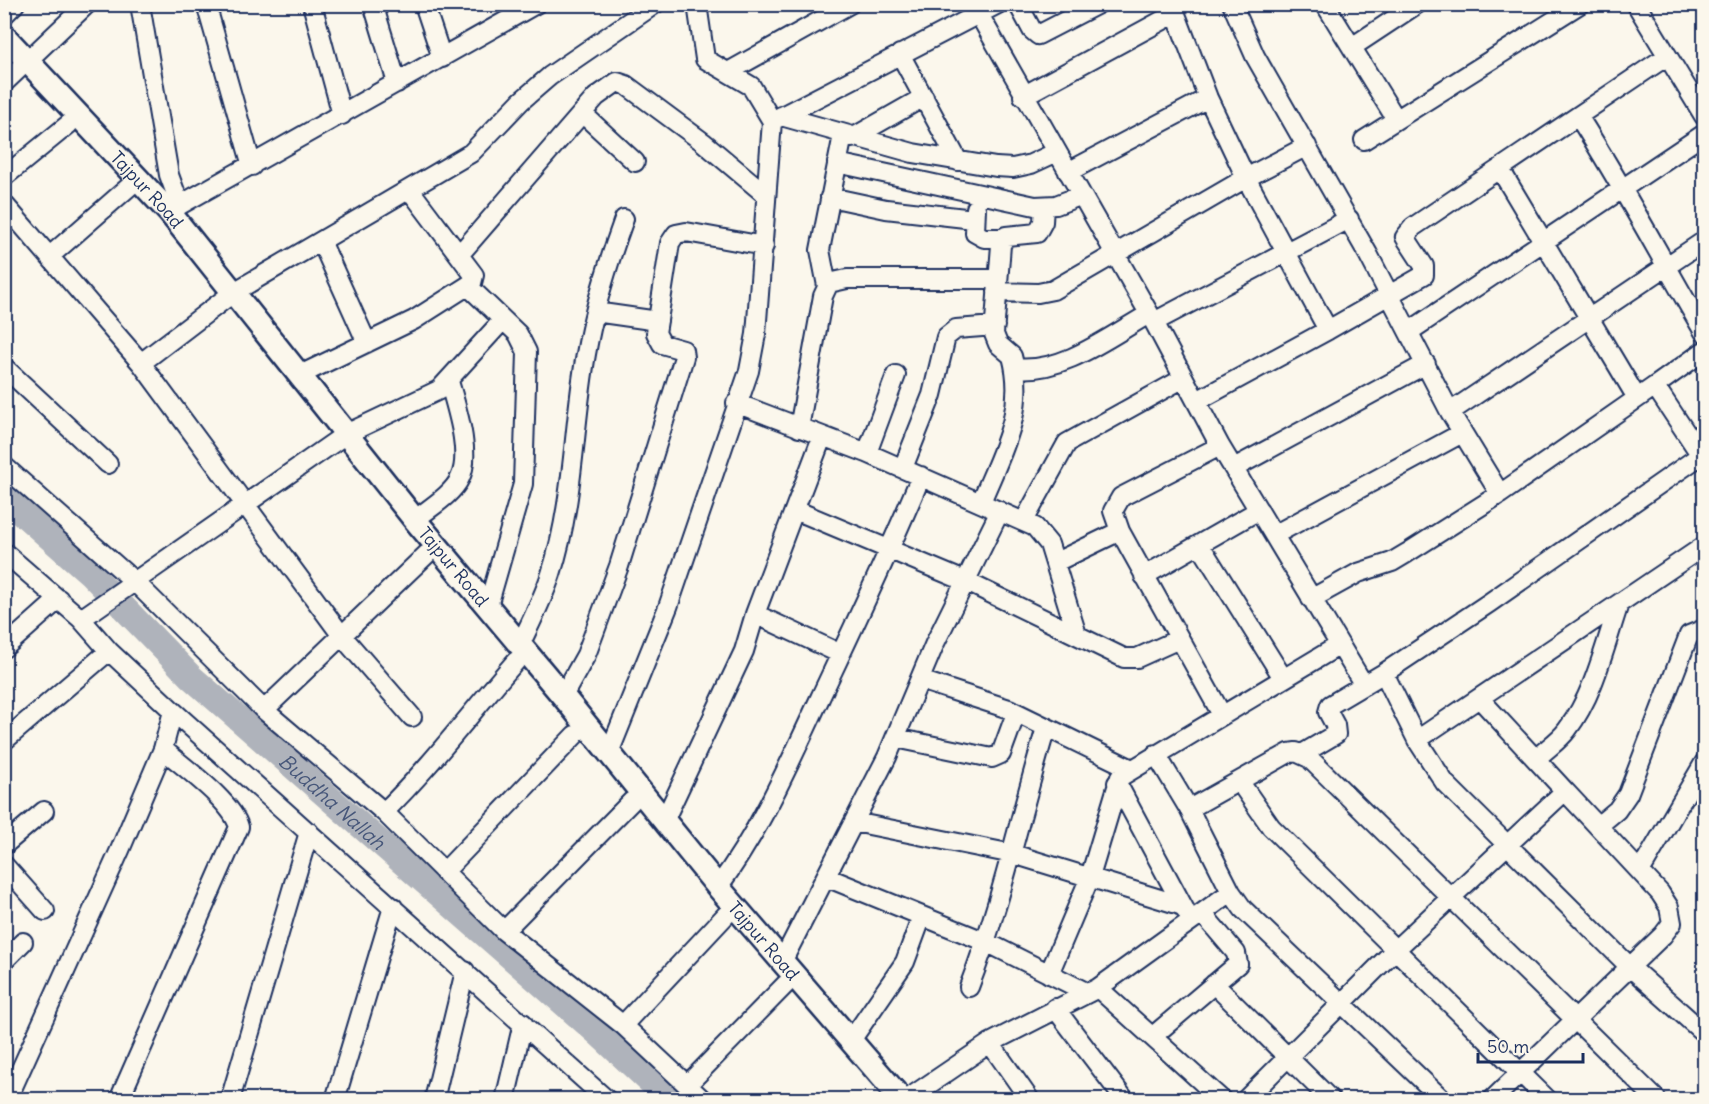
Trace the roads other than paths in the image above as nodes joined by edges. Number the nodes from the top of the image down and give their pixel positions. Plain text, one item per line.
1 (15, 4) edge
2 (87, 4) edge
3 (140, 4) edge
4 (206, 4) edge
5 (312, 4) edge
6 (373, 4) edge
7 (424, 4) edge
8 (655, 4) edge
9 (697, 4) edge
10 (850, 4) edge
11 (998, 4) edge
12 (1018, 4) edge
13 (1098, 4) edge
14 (1232, 4) edge
15 (1325, 4) edge
16 (1417, 4) edge
17 (1580, 4) edge
18 (1636, 4) edge
19 (526, 7) edge
20 (1174, 9) edge
21 (976, 10) edge
22 (4, 15) edge
23 (4, 36) edge
24 (1352, 47) junction
25 (900, 54) junction
26 (1667, 56) junction
27 (442, 58) junction
28 (14, 67) edge
29 (728, 72) junction
30 (397, 83) junction
31 (1023, 96) junction
32 (924, 98) junction
33 (1209, 98) junction
34 (582, 113) junction
35 (342, 114) junction
36 (1578, 116) junction
37 (1704, 116) edge
38 (776, 119) junction
39 (1396, 119) junction
40 (69, 124) junction
41 (1704, 134) edge
42 (848, 137) junction
43 (1364, 140) dead end
44 (1307, 146) junction
45 (1057, 152) junction
46 (958, 161) junction
47 (635, 162) dead end
48 (837, 163) junction
49 (252, 166) junction
50 (1500, 169) junction
51 (1068, 172) junction
52 (4, 177) edge
53 (1246, 178) junction
54 (133, 183) junction
55 (1624, 188) junction
56 (410, 190) junction
57 (765, 194) junction
58 (978, 194) junction
59 (1082, 195) junction
60 (830, 197) junction
61 (4, 204) edge
62 (1044, 206) junction
63 (175, 209) junction
64 (624, 219) dead end
65 (974, 219) junction
66 (1349, 219) junction
67 (1002, 238) junction
68 (321, 241) junction
69 (1704, 241) edge
70 (1544, 242) junction
71 (764, 246) junction
72 (1285, 252) junction
73 (1114, 253) junction
74 (459, 255) junction
75 (50, 256) junction
76 (1666, 267) junction
77 (998, 285) junction
78 (827, 286) junction
79 (469, 287) junction
80 (1390, 294) junction
81 (229, 296) junction
82 (595, 312) junction
83 (1151, 318) junction
84 (1589, 319) junction
85 (503, 320) junction
86 (658, 321) junction
87 (995, 326) junction
88 (1328, 330) junction
89 (1410, 331) junction
90 (1704, 332) edge
91 (367, 343) junction
92 (1704, 351) edge
93 (141, 363) junction
94 (1426, 364) junction
95 (4, 367) edge
96 (1015, 368) junction
97 (300, 375) junction
98 (896, 375) dead end
99 (1184, 378) junction
100 (449, 381) junction
101 (1655, 386) junction
102 (1636, 398) junction
103 (1197, 401) junction
104 (736, 403) junction
105 (1450, 412) junction
106 (799, 428) junction
107 (1462, 433) junction
108 (822, 437) junction
109 (340, 438) junction
110 (1220, 446) junction
111 (867, 453) junction
112 (1703, 456) edge
113 (108, 464) dead end
114 (4, 466) edge
115 (903, 468) junction
116 (1234, 468) junction
117 (921, 476) junction
118 (1500, 494) junction
119 (981, 502) junction
120 (247, 504) junction
121 (795, 510) junction
122 (1259, 510) junction
123 (1000, 511) junction
124 (415, 520) junction
125 (1024, 521) junction
126 (1120, 531) junction
127 (1274, 535) junction
128 (1200, 545) junction
129 (1704, 546) edge
130 (890, 550) junction
131 (427, 554) junction
132 (7, 559) edge
133 (1056, 562) junction
134 (1144, 576) junction
135 (967, 582) junction
136 (131, 584) junction
137 (59, 599) junction
138 (1311, 599) junction
139 (1619, 604) junction
140 (488, 606) junction
141 (755, 614) junction
142 (85, 616) junction
143 (1704, 628) edge
144 (1077, 635) junction
145 (342, 636) junction
146 (1179, 639) junction
147 (1338, 646) junction
148 (4, 648) edge
149 (109, 651) junction
150 (518, 653) junction
151 (841, 654) junction
152 (1384, 673) junction
153 (1283, 678) junction
154 (920, 680) junction
155 (1364, 685) junction
156 (563, 696) junction
157 (1480, 699) junction
158 (264, 710) junction
159 (173, 711) junction
160 (1016, 713) junction
161 (1222, 715) junction
162 (412, 717) dead end
163 (1046, 728) junction
164 (575, 735) junction
165 (896, 738) junction
166 (1417, 740) junction
167 (4, 741) edge
168 (163, 749) junction
169 (609, 753) junction
170 (1156, 754) junction
171 (1302, 754) junction
172 (1536, 759) junction
173 (1704, 763) edge
174 (1132, 769) junction
175 (1239, 781) junction
176 (1117, 783) junction
177 (1565, 791) junction
178 (632, 801) junction
179 (1190, 809) junction
180 (44, 811) dead end
181 (384, 812) junction
182 (664, 821) junction
183 (854, 822) junction
184 (1599, 825) junction
185 (309, 832) junction
186 (4, 845) edge
187 (1508, 845) junction
188 (1013, 854) junction
189 (4, 865) edge
190 (1641, 870) junction
191 (444, 872) junction
192 (1090, 877) junction
193 (826, 878) junction
194 (718, 887) junction
195 (1231, 892) junction
196 (1451, 897) junction
197 (393, 907) junction
198 (45, 911) dead end
199 (1193, 914) junction
200 (726, 915) junction
201 (922, 916) junction
202 (504, 931) junction
203 (23, 942) dead end
204 (986, 942) junction
205 (1396, 949) junction
206 (783, 960) junction
207 (4, 961) edge
208 (1630, 967) junction
209 (465, 971) junction
210 (1049, 974) junction
211 (786, 984) junction
212 (1214, 984) junction
213 (969, 987) dead end
214 (1093, 990) junction
215 (1343, 1003) junction
216 (1055, 1008) junction
217 (1576, 1018) junction
218 (523, 1023) junction
219 (623, 1025) junction
220 (1704, 1033) edge
221 (1153, 1036) junction
222 (852, 1039) junction
223 (990, 1043) junction
224 (1289, 1058) junction
225 (1520, 1071) junction
226 (687, 1085) junction
227 (7, 1100) edge
228 (119, 1100) edge
229 (230, 1100) edge
230 (335, 1100) edge
231 (434, 1100) edge
232 (505, 1100) edge
233 (607, 1100) edge
234 (703, 1100) edge
235 (885, 1100) edge
236 (904, 1100) edge
237 (1030, 1100) edge
238 (1125, 1100) edge
239 (1222, 1100) edge
240 (1245, 1100) edge
241 (1331, 1100) edge
242 (1443, 1100) edge
243 (1492, 1100) edge
244 (1548, 1100) edge
245 (1657, 1100) edge

1 - 22 street
2 - 28 street
3 - 63 street
4 - 49 street
5 - 35 street
6 - 30 street
7 - 27 street
8 - 56 street
9 - 29 street
10 - 29 street
11 - 21 street
12 - 13 street
14 - 44 street
15 - 24 street
16 - 24 street
17 - 39 street
18 - 26 street
19 - 27 street
20 - 31 street
20 - 33 street
21 - 25 street
21 - 31 street
23 - 28 main road, Tajpur Road
24 - 39 street
25 - 32 street
25 - 38 street
26 - 36 street
26 - 37 street
27 - 30 street
28 - 40 main road, Tajpur Road
28 - 54 main road, Tajpur Road
29 - 38 street
30 - 35 street
31 - 45 street
32 - 42 street
32 - 46 street
33 - 51 street
33 - 53 street
34 - 47 street
34 - 57 street
34 - 74 street
35 - 49 street
36 - 50 street
36 - 55 street
38 - 42 street
38 - 57 street
39 - 43 street
40 - 52 street
40 - 54 main road, Tajpur Road
41 - 55 street
42 - 46 street
42 - 48 street
44 - 53 street
44 - 66 street
45 - 46 street
45 - 51 street
48 - 58 street
48 - 60 street
49 - 63 street
50 - 70 street
50 - 80 street
51 - 59 street
53 - 72 street
53 - 73 street
54 - 63 main road, Tajpur Road
54 - 75 street
54 - 81 main road, Tajpur Road
55 - 70 street
55 - 76 street
56 - 68 street
56 - 74 street
57 - 71 street
58 - 62 street
58 - 65 street
59 - 62 street
59 - 73 street
60 - 65 street
60 - 78 street
61 - 75 street
62 - 67 street
63 - 81 main road, Tajpur Road
64 - 82 street
65 - 67 street
66 - 72 street
66 - 80 street
67 - 77 street
68 - 81 street
68 - 91 street
69 - 76 street
70 - 84 street
70 - 89 street
71 - 86 street
71 - 104 street
72 - 83 street
72 - 88 street
73 - 77 street
73 - 83 street
74 - 79 street
75 - 93 street
76 - 84 street
76 - 90 street
77 - 78 street
77 - 87 street
78 - 106 street
79 - 85 street
79 - 91 street
80 - 88 street
80 - 89 street
81 - 93 street
81 - 97 main road, Tajpur Road
81 - 109 main road, Tajpur Road
82 - 86 street
82 - 150 street
83 - 96 street
83 - 99 street
84 - 102 street
84 - 105 street
85 - 100 street
85 - 140 street
86 - 156 street
87 - 96 street
87 - 115 street
88 - 103 street
89 - 94 street
91 - 97 street
92 - 101 street
93 - 120 street
94 - 105 street
94 - 116 street
95 - 113 street
96 - 119 street
97 - 109 main road, Tajpur Road
98 - 111 street
99 - 103 street
99 - 125 street
100 - 109 street
100 - 124 street
101 - 102 street
101 - 112 street
102 - 118 street
103 - 110 street
104 - 106 street
104 - 169 street
105 - 107 street
106 - 108 street
107 - 118 street
107 - 127 street
108 - 111 street
108 - 121 street
109 - 120 street
109 - 124 main road, Tajpur Road
109 - 131 main road, Tajpur Road
110 - 116 street
110 - 126 street
111 - 115 street
112 - 152 street
114 - 136 street
115 - 117 street
116 - 122 street
117 - 119 street
117 - 130 street
118 - 138 street
119 - 123 street
120 - 136 street
120 - 145 street
121 - 130 street
121 - 141 street
122 - 127 street
122 - 128 street
123 - 125 street
123 - 135 street
124 - 140 main road, Tajpur Road
125 - 133 street
126 - 133 street
126 - 134 street
127 - 138 street
128 - 134 street
128 - 153 street
129 - 139 street
130 - 135 street
130 - 151 street
131 - 145 street
131 - 150 main road, Tajpur Road
132 - 137 street
133 - 144 street
134 - 146 street
135 - 144 street
135 - 154 street
136 - 142 street
136 - 158 street
137 - 142 street
137 - 148 street
138 - 147 street
139 - 157 street
139 - 172 street
140 - 150 main road, Tajpur Road
141 - 151 street
141 - 182 street
142 - 149 street
143 - 184 street
144 - 146 street
145 - 158 street
145 - 162 street
146 - 161 street
147 - 153 street
147 - 155 street
149 - 159 street
149 - 167 street
150 - 156 main road, Tajpur Road
150 - 164 main road, Tajpur Road
150 - 181 street
151 - 194 street
152 - 155 street
152 - 166 street
153 - 161 street
154 - 160 street
154 - 165 street
155 - 171 street
156 - 169 main road, Tajpur Road
157 - 166 street
157 - 172 street
158 - 181 street
159 - 168 street
159 - 185 street
160 - 163 street
160 - 165 street
161 - 170 street
163 - 174 street
163 - 188 street
164 - 178 main road, Tajpur Road
164 - 191 street
165 - 183 street
166 - 187 street
168 - 227 street
168 - 228 street
169 - 182 main road, Tajpur Road
170 - 174 street
170 - 179 street
171 - 175 street
171 - 196 street
172 - 177 street
173 - 190 street
174 - 176 street
175 - 179 street
175 - 205 street
176 - 192 street
176 - 199 street
177 - 184 street
177 - 187 street
178 - 200 main road, Tajpur Road
178 - 202 street
179 - 195 street
180 - 186 street
181 - 191 street
182 - 194 main road, Tajpur Road
183 - 188 street
183 - 193 street
184 - 190 street
185 - 197 street
185 - 229 street
187 - 196 street
187 - 208 street
188 - 192 street
188 - 204 street
189 - 198 street
190 - 208 street
191 - 202 street
192 - 199 street
192 - 210 street
193 - 201 street
193 - 206 street
194 - 206 main road, Tajpur Road
195 - 199 street
195 - 215 street
196 - 205 street
196 - 217 street
197 - 209 street
197 - 230 street
199 - 212 street
199 - 214 street
200 - 211 main road, Tajpur Road
200 - 219 street
201 - 204 street
201 - 222 street
202 - 219 street
203 - 207 street
204 - 210 street
204 - 213 street
205 - 215 street
205 - 225 street
206 - 222 main road, Tajpur Road
208 - 217 street
208 - 220 street
209 - 218 street
209 - 231 street
210 - 214 street
211 - 226 street
211 - 235 main road, Tajpur Road
212 - 221 street
212 - 224 street
214 - 216 street
214 - 221 street
215 - 224 street
215 - 242 street
216 - 223 street
216 - 238 street
217 - 225 street
217 - 245 street
218 - 232 street
218 - 233 street
219 - 226 street
221 - 239 street
222 - 236 main road, Tajpur Road
223 - 236 street
223 - 237 street
224 - 240 street
224 - 241 street
225 - 243 street
225 - 244 street
226 - 234 street

